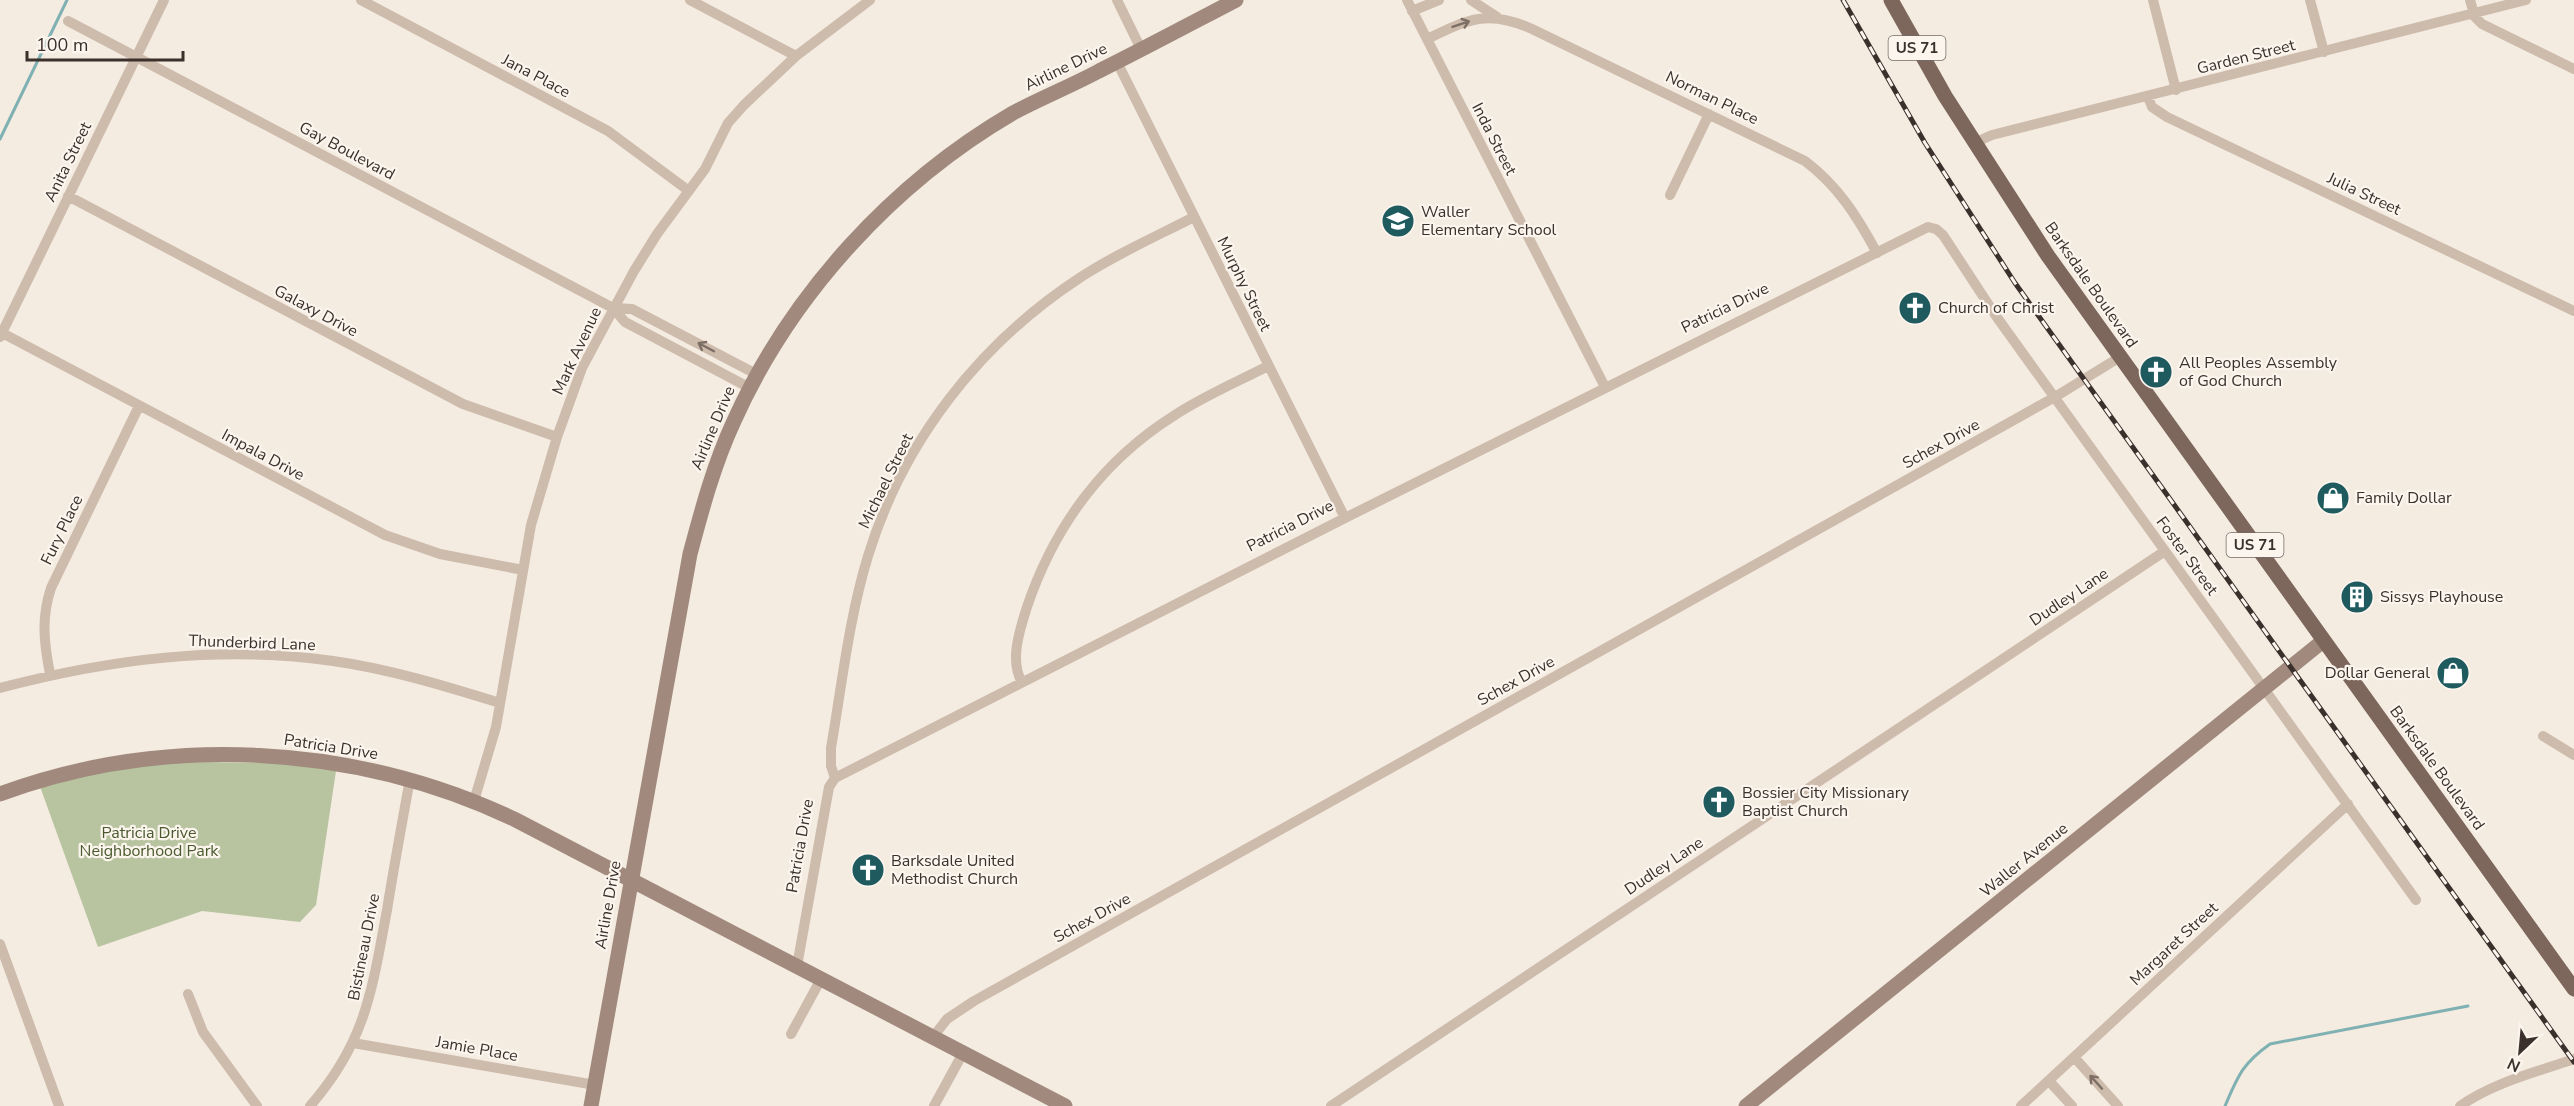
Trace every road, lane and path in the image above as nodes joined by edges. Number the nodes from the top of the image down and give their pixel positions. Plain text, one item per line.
1 (164, 0) edge
2 (361, 0) edge
3 (690, 0) edge
4 (870, 0) edge
5 (1117, 0) edge
6 (1236, 0) edge
7 (1407, 0) edge
8 (1439, 0) edge
9 (1471, 0) edge
10 (1891, 0) edge
11 (2152, 0) edge
12 (2310, 0) edge
13 (2470, 0) edge
14 (2526, 0) edge
15 (1412, 11) junction
16 (2474, 14) junction
17 (1497, 16) junction
18 (68, 21) dead end
19 (1427, 39) junction
20 (1141, 49) junction
21 (2324, 52) junction
22 (796, 56) junction
23 (136, 57) junction
24 (1117, 62) junction
25 (2574, 69) edge
26 (2176, 90) junction
27 (2148, 97) junction
28 (1709, 114) junction
29 (1974, 143) junction
30 (689, 191) junction
31 (1670, 195) dead end
32 (68, 196) junction
33 (1194, 217) junction
34 (1936, 229) joint
35 (1877, 252) junction
36 (613, 308) junction
37 (2574, 311) edge
38 (1, 335) edge
39 (2120, 357) junction
40 (1268, 366) junction
41 (754, 381) junction
42 (1605, 387) junction
43 (2055, 397) junction
44 (140, 406) junction
45 (556, 437) junction
46 (1345, 518) junction
47 (2165, 551) junction
48 (523, 570) junction
49 (2323, 641) junction
50 (51, 674) junction
51 (1022, 682) junction
52 (0, 688) edge
53 (2265, 688) junction
54 (500, 703) junction
55 (2543, 736) dead end
56 (2574, 755) edge
57 (835, 778) junction
58 (410, 779) junction
59 (0, 794) edge
60 (474, 801) junction
61 (2348, 804) junction
62 (631, 878) junction
63 (2416, 900) dead end
64 (0, 944) edge
65 (797, 966) junction
66 (821, 979) junction
67 (2574, 989) edge
68 (189, 994) dead end
69 (791, 1034) dead end
70 (933, 1037) junction
71 (353, 1043) junction
72 (963, 1053) junction
73 (2074, 1057) junction
74 (2574, 1059) edge
75 (2049, 1081) junction
76 (595, 1085) junction
77 (59, 1106) edge
78 (257, 1106) edge
79 (310, 1106) edge
80 (591, 1106) edge
81 (934, 1106) edge
82 (1065, 1106) edge
83 (1331, 1106) edge
84 (1746, 1106) edge
85 (2021, 1106) edge
86 (2073, 1106) edge
87 (2118, 1106) edge
88 (2460, 1106) edge

1 - 23 street, Anita Street
2 - 30 street, Jana Place
3 - 22 street
4 - 22 street, Mark Avenue
5 - 20 street
6 - 20 street, Airline Drive
7 - 15 street, Inda Street
8 - 15 street
9 - 17 street, Norman Place
10 - 29 main road, Barksdale Boulevard / US 71
11 - 26 street
12 - 21 street
13 - 16 street
14 - 16 street, Garden Street
15 - 19 street, Inda Street
16 - 21 street, Garden Street
16 - 25 street
19 -> 17 street
17 - 28 street, Norman Place
18 - 23 street, Gay Boulevard
19 - 42 street, Inda Street
20 - 24 street, Airline Drive
21 - 26 street, Garden Street
22 - 30 street, Mark Avenue
23 - 32 street, Anita Street
23 - 36 street, Gay Boulevard
24 - 33 street, Murphy Street
24 - 41 street, Airline Drive
26 - 27 street, Garden Street
27 - 29 street, Garden Street
27 - 37 street, Julia Street
28 - 31 street
28 - 35 street, Norman Place
29 - 39 main road, Barksdale Boulevard / US 71
30 - 36 street, Mark Avenue
32 - 38 street, Anita Street
32 - 45 street, Galaxy Drive
33 - 40 street, Murphy Street
33 - 57 street, Michael Street
34 - 35 street, Patricia Drive
34 - 43 street, Foster Street
35 - 42 street, Patricia Drive
36 - 41 street, Gay Boulevard
41 -> 36 street, Gay Boulevard
36 - 45 street, Mark Avenue
38 - 44 street, Impala Drive
39 - 43 street, Schex Drive
39 - 49 main road, Barksdale Boulevard / US 71
40 - 46 street, Murphy Street
40 - 51 street
41 - 62 street, Airline Drive
42 - 46 street, Patricia Drive
43 - 47 street, Foster Street
43 - 70 street, Schex Drive
44 - 48 street, Impala Drive
44 - 50 street, Fury Place
45 - 48 street, Mark Avenue
46 - 51 street, Patricia Drive
47 - 53 street, Foster Street
47 - 83 street, Dudley Lane
48 - 54 street, Mark Avenue
49 - 53 street, Waller Avenue
49 - 67 main road, Barksdale Boulevard / US 71
50 - 52 street, Thunderbird Lane
50 - 54 street, Thunderbird Lane
51 - 57 street, Patricia Drive
53 - 61 street, Foster Street
53 - 84 street, Waller Avenue
54 - 60 street, Mark Avenue
55 - 56 street
57 - 65 street, Patricia Drive
58 - 59 street, Patricia Drive
58 - 60 street, Patricia Drive
58 - 71 street, Bistineau Drive
60 - 62 street, Patricia Drive
61 - 63 street, Foster Street
61 - 73 street, Margaret Street
62 - 65 street, Patricia Drive
62 - 76 street, Airline Drive
64 - 77 street
65 - 66 street, Patricia Drive
66 - 69 street
66 - 70 street, Patricia Drive
68 - 78 street
70 - 72 street, Patricia Drive
71 - 76 street, Jamie Place
71 - 79 street, Bistineau Drive
72 - 81 street
72 - 82 street, Patricia Drive
73 - 75 street, Margaret Street
87 -> 73 street
74 - 88 street
75 - 85 street, Margaret Street
75 - 86 street
76 - 80 street, Airline Drive

